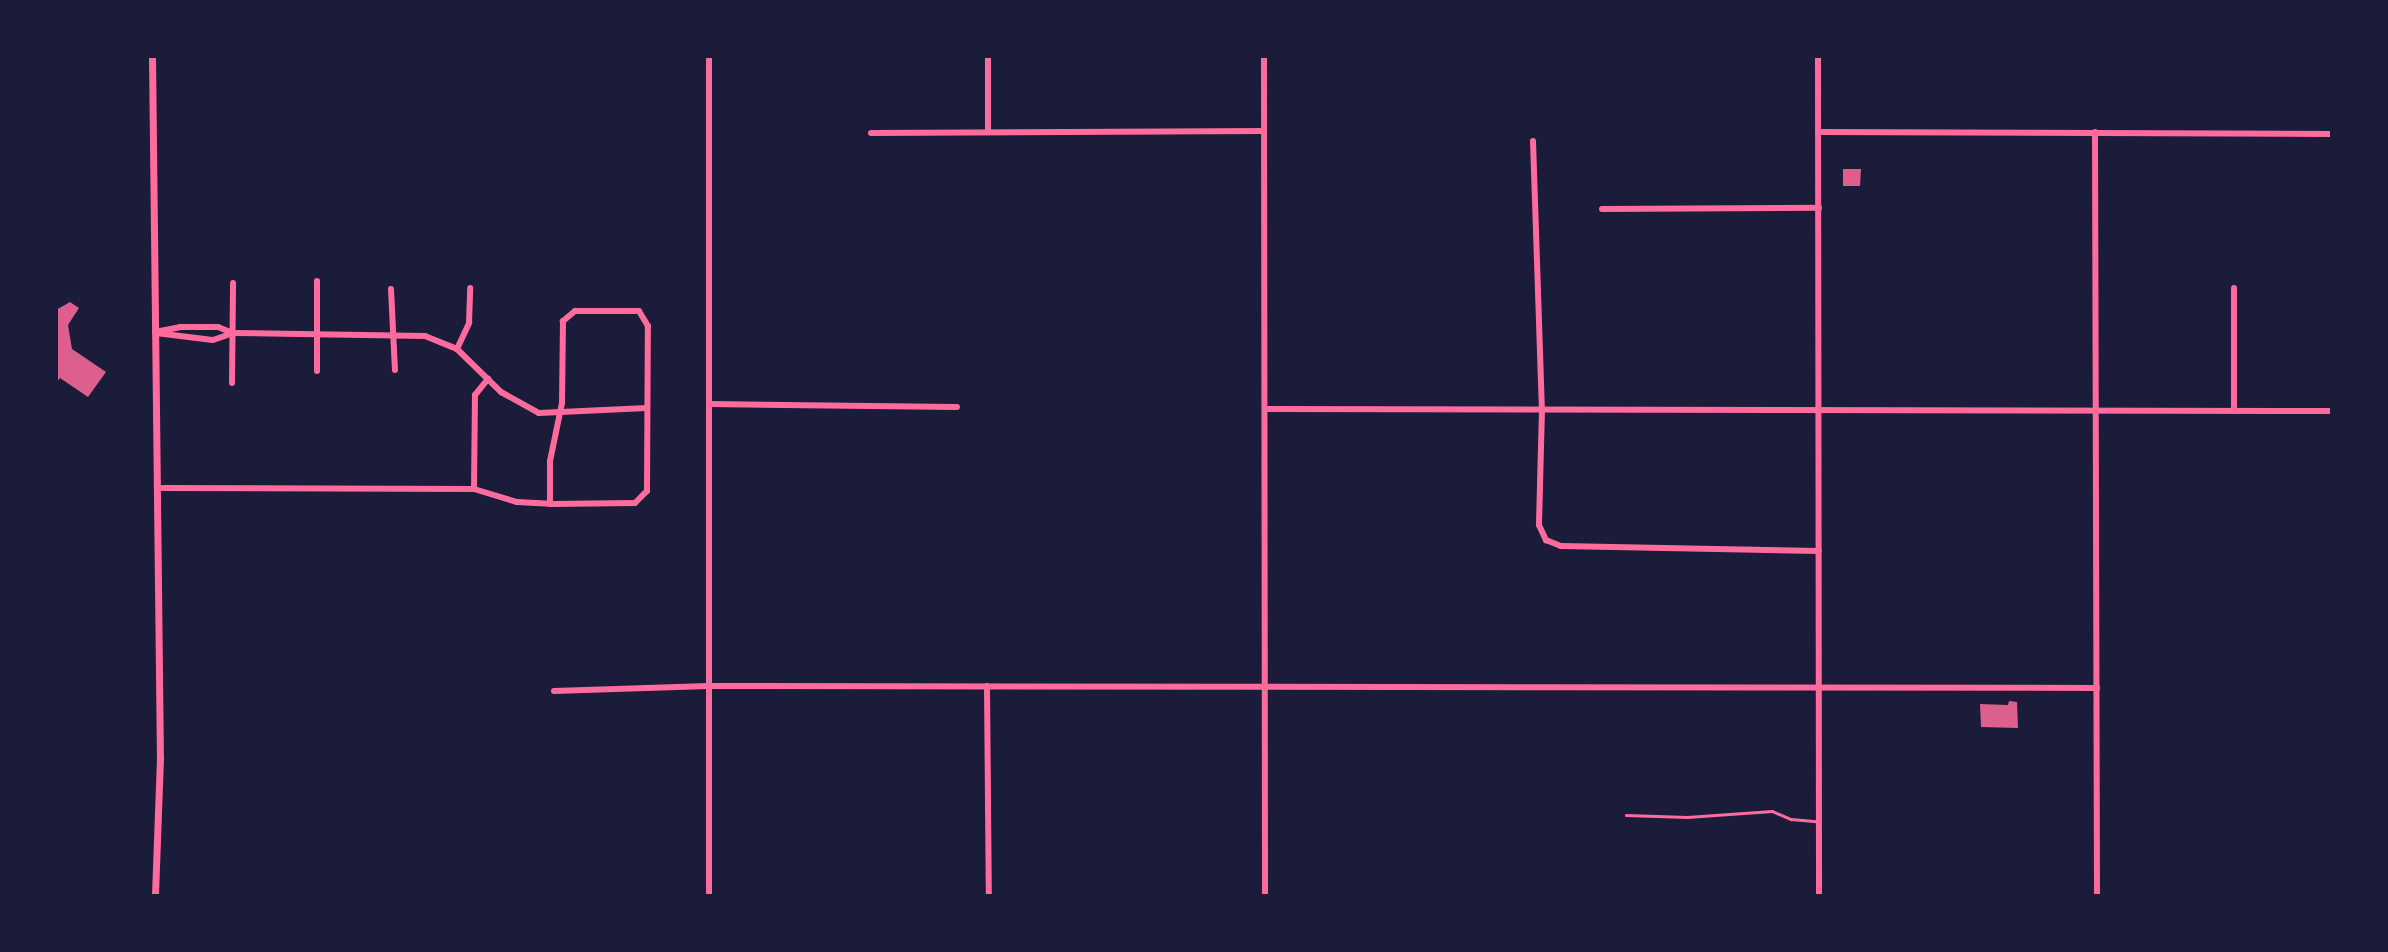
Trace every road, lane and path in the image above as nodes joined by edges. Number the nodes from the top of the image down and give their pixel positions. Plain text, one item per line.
1 (152, 56) edge
2 (709, 56) edge
3 (988, 56) edge
4 (1264, 56) edge
5 (1818, 56) edge
6 (988, 131) junction
7 (1264, 131) junction
8 (1818, 132) junction
9 (2095, 132) junction
10 (871, 133) dead end
11 (2332, 134) edge
12 (1533, 141) dead end
13 (1819, 208) junction
14 (1602, 209) dead end
15 (317, 281) dead end
16 (233, 283) dead end
17 (470, 288) dead end
18 (2234, 288) dead end
19 (391, 289) dead end
20 (155, 332) junction
21 (233, 333) junction
22 (317, 333) junction
23 (393, 333) junction
24 (457, 349) junction
25 (394, 370) dead end
26 (317, 371) dead end
27 (488, 379) junction
28 (232, 383) dead end
29 (709, 404) junction
30 (957, 407) dead end
31 (647, 408) junction
32 (1265, 409) junction
33 (1542, 409) junction
34 (1819, 410) junction
35 (2096, 411) junction
36 (2234, 411) junction
37 (2332, 411) edge
38 (559, 414) junction
39 (158, 488) junction
40 (474, 489) junction
41 (550, 503) junction
42 (1819, 551) junction
43 (708, 686) junction
44 (987, 686) junction
45 (1265, 686) junction
46 (1819, 688) junction
47 (2097, 688) junction
48 (554, 691) dead end
49 (1626, 815) dead end
50 (1819, 821) junction
51 (989, 895) edge
52 (155, 896) edge
53 (709, 896) edge
54 (1265, 896) edge
55 (1819, 896) edge
56 (2097, 896) edge

1 - 20 street
2 - 29 street
3 - 6 street
4 - 7 street
5 - 8 street
6 - 7 street
6 - 10 street
7 - 32 street
8 - 9 street
8 - 13 street
9 - 11 street
9 - 35 street
12 - 33 street
13 - 14 street
13 - 34 street
15 - 22 street
16 - 21 street
17 - 24 street
18 - 36 street
19 - 23 street
20 - 21 street
20 - 21 street
20 - 39 street
21 - 22 street
21 - 28 street
22 - 23 street
22 - 26 street
23 - 24 street
23 - 25 street
24 - 27 street
27 - 38 street
27 - 40 street
29 - 30 street
29 - 43 street
31 - 38 street
31 - 38 street
31 - 41 street
32 - 33 street
32 - 45 street
33 - 34 street
33 - 42 street
34 - 35 street
34 - 42 street
35 - 36 street
35 - 47 street
36 - 37 street
38 - 41 street
39 - 40 street
39 - 52 street
40 - 41 street
42 - 46 street
43 - 44 street
43 - 48 street
43 - 53 street
44 - 45 street
44 - 51 street
45 - 46 street
45 - 54 street
46 - 47 street
46 - 50 street
47 - 56 street
49 - 50 lane
50 - 55 street

